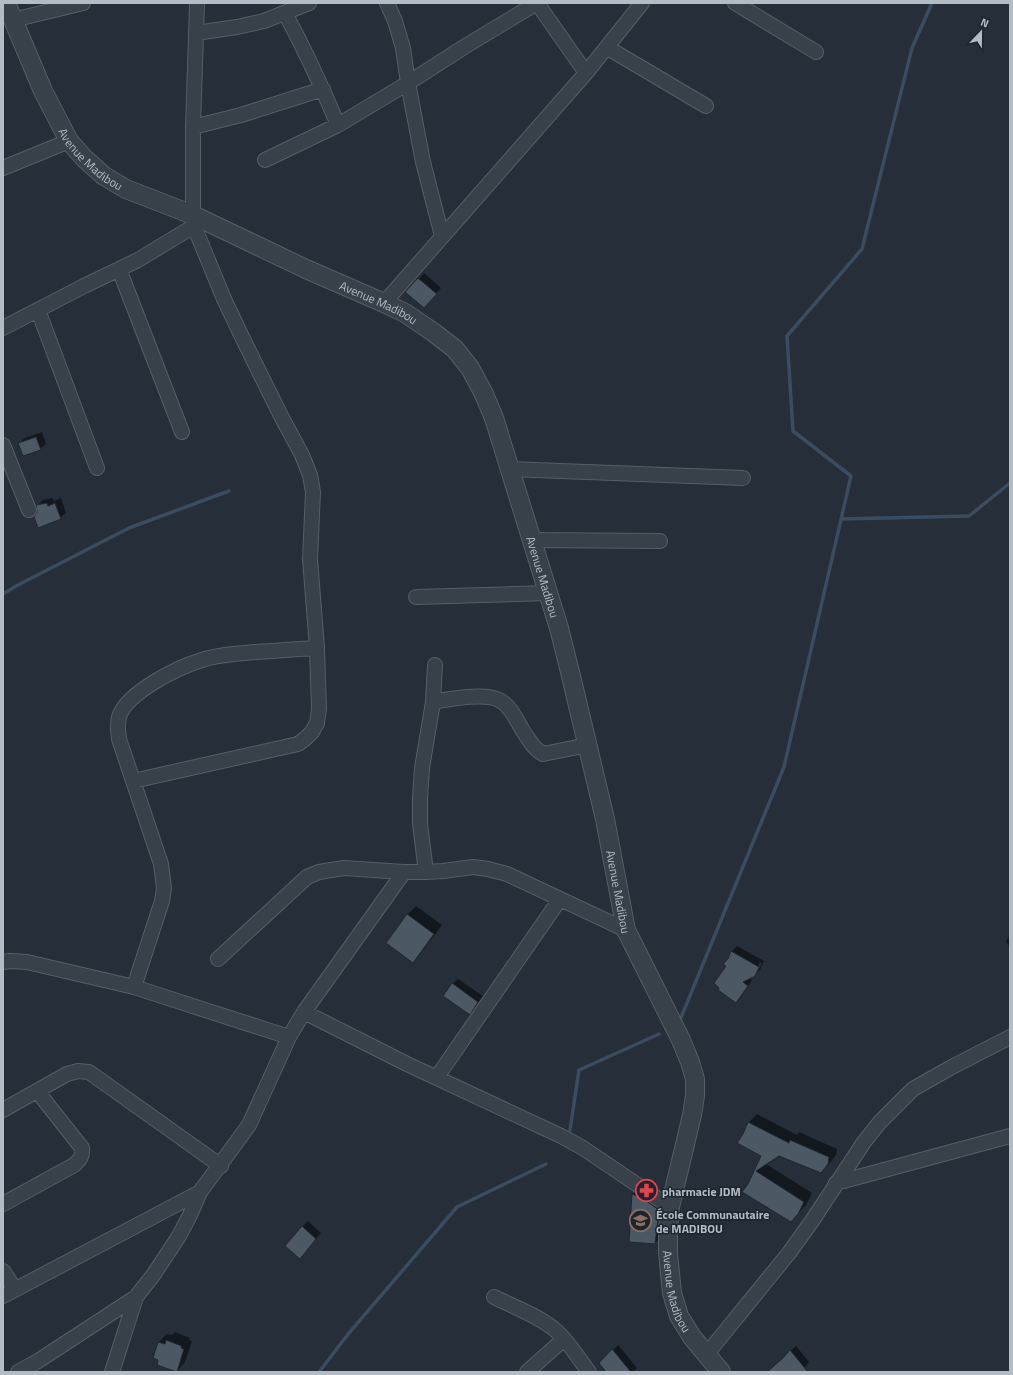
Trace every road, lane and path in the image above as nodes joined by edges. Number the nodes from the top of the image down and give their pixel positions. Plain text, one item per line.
1 (83, 3) edge
2 (197, 3) edge
3 (309, 3) edge
4 (387, 3) edge
5 (537, 3) edge
6 (642, 3) edge
7 (735, 3) edge
8 (10, 11) edge
9 (285, 13) junction
10 (196, 33) junction
11 (608, 48) junction
12 (816, 52) dead end
13 (586, 73) junction
14 (408, 83) junction
15 (323, 89) junction
16 (706, 106) dead end
17 (338, 125) junction
18 (193, 127) junction
19 (69, 141) junction
20 (265, 160) dead end
21 (3, 168) edge
22 (193, 221) junction
23 (442, 236) junction
24 (119, 269) junction
25 (384, 303) junction
26 (38, 310) junction
27 (3, 328) edge
28 (182, 432) dead end
29 (3, 445) edge
30 (97, 468) dead end
31 (509, 469) junction
32 (743, 478) dead end
33 (29, 510) dead end
34 (531, 540) junction
35 (660, 541) dead end
36 (547, 593) junction
37 (416, 597) dead end
38 (317, 648) junction
39 (435, 665) dead end
40 (433, 702) junction
41 (588, 746) junction
42 (133, 781) junction
43 (404, 872) junction
44 (426, 872) junction
45 (560, 899) junction
46 (626, 930) junction
47 (218, 959) dead end
48 (3, 962) edge
49 (134, 987) junction
50 (304, 1012) junction
51 (289, 1037) junction
52 (1010, 1037) edge
53 (437, 1077) junction
54 (37, 1091) junction
55 (3, 1110) edge
56 (1010, 1136) edge
57 (221, 1166) junction
58 (836, 1183) junction
59 (200, 1192) junction
60 (3, 1204) edge
61 (670, 1206) junction
62 (3, 1271) edge
63 (9, 1293) edge
64 (136, 1297) junction
65 (494, 1297) dead end
66 (564, 1340) junction
67 (706, 1355) junction
68 (18, 1372) edge
69 (112, 1372) edge
70 (527, 1372) edge
71 (589, 1372) edge
72 (721, 1372) edge

1 - 8 street
2 - 10 street
3 - 9 street
4 - 14 street
5 - 13 street
5 - 14 street
6 - 11 street
7 - 12 street
8 - 19 street, Avenue Madibou
9 - 10 street
9 - 15 street
10 - 18 street
11 - 13 street
11 - 16 street
13 - 23 street
14 - 17 street
14 - 23 street
15 - 17 street
15 - 18 street
17 - 20 street
18 - 22 street
19 - 21 street
19 - 22 street, Avenue Madibou
22 - 24 street
22 - 25 street, Avenue Madibou
22 - 38 street
23 - 25 street
24 - 26 street
24 - 28 street
25 - 31 street, Avenue Madibou
26 - 27 street
26 - 30 street
29 - 33 street
31 - 32 street
31 - 34 street, Avenue Madibou
34 - 35 street
34 - 36 street, Avenue Madibou
36 - 37 street
36 - 41 street, Avenue Madibou
38 - 42 street
38 - 42 street
39 - 40 street
40 - 41 street
40 - 44 street
41 - 46 street, Avenue Madibou
42 - 49 street
43 - 44 street
43 - 47 street
43 - 50 street
44 - 45 street
45 - 46 street
45 - 53 street
46 - 61 street, Avenue Madibou
48 - 49 street
49 - 51 street
50 - 51 street
50 - 53 street
51 - 57 street
52 - 58 street
53 - 61 street
54 - 55 street
54 - 57 street
54 - 60 street
56 - 58 street
57 - 59 street
58 - 67 street
59 - 63 street
59 - 64 street
61 - 67 street, Avenue Madibou
62 - 63 street
64 - 68 street
64 - 69 street
65 - 66 street
66 - 70 street
66 - 71 street
67 - 72 street, Avenue Madibou

